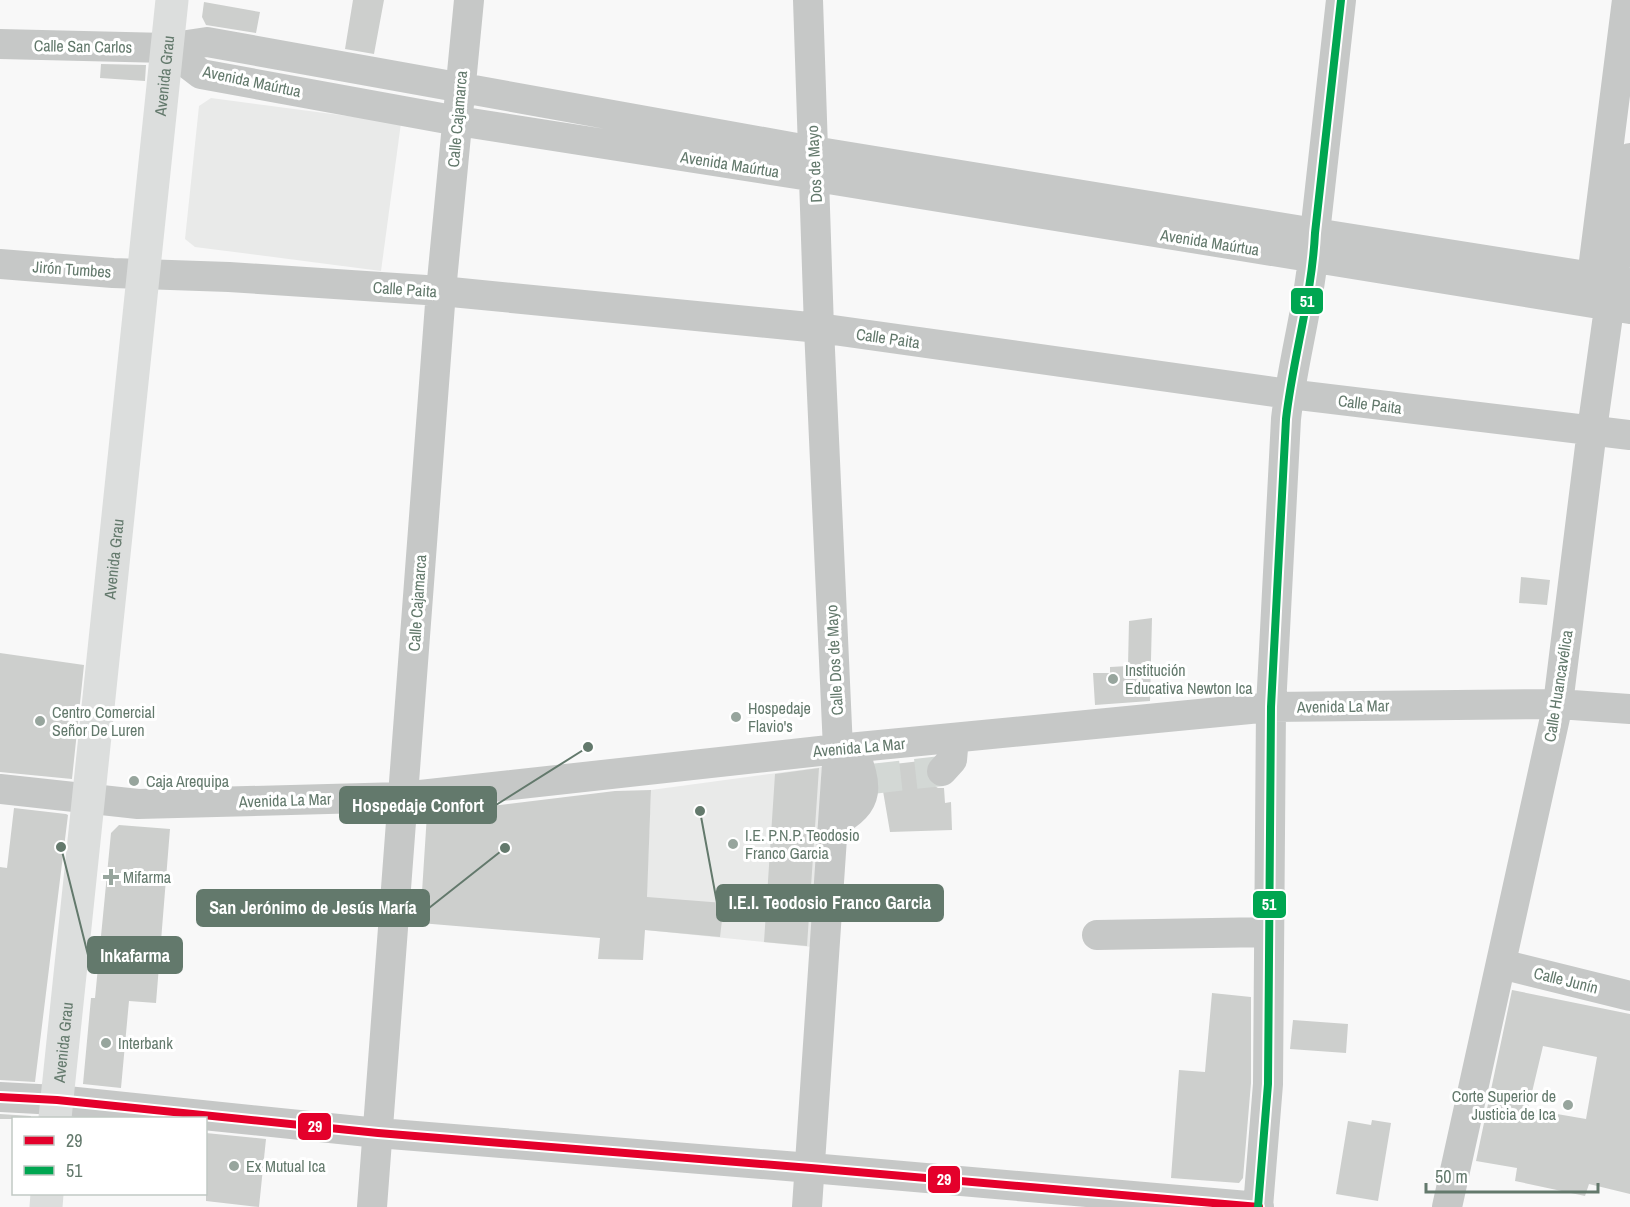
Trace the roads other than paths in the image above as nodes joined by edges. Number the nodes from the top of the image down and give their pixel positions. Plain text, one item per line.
1 (172, 0) edge
2 (469, 0) edge
3 (808, 0) edge
4 (1341, 0) edge
5 (1627, 0) edge
6 (0, 44) edge
7 (167, 48) junction
8 (459, 87) junction
9 (458, 121) junction
10 (1630, 158) edge
11 (814, 164) junction
12 (1314, 246) junction
13 (0, 264) edge
14 (143, 274) junction
15 (441, 291) junction
16 (1615, 291) edge
17 (819, 328) junction
18 (1289, 394) junction
19 (1592, 430) junction
20 (1630, 435) edge
21 (1558, 704) junction
22 (1271, 707) junction
23 (1630, 709) edge
24 (954, 738) junction
25 (846, 748) junction
26 (942, 771) dead end
27 (0, 789) edge
28 (402, 797) junction
29 (88, 800) junction
30 (834, 823) junction
31 (1269, 932) junction
32 (1097, 935) dead end
33 (1501, 964) junction
34 (1630, 996) edge
35 (0, 1097) edge
36 (56, 1109) edge
37 (163, 1117) edge
38 (207, 1120) edge
39 (378, 1133) junction
40 (811, 1168) junction
41 (372, 1207) edge
42 (807, 1207) edge
43 (1258, 1207) edge
44 (1447, 1207) edge

1 - 7 main road, Avenida Grau
2 - 8 street, Calle Cajamarca
3 - 11 street, Dos de Mayo
4 - 12 street
5 - 16 street
6 - 7 street, Calle San Carlos
7 - 8 street, Avenida Maúrtua
7 - 9 street, Avenida Maúrtua
7 - 14 main road, Avenida Grau
8 - 9 street, Calle Cajamarca
8 - 11 street, Avenida Maúrtua
9 - 11 street, Avenida Maúrtua
9 - 15 street, Calle Cajamarca
10 - 16 street, Calle Huancavélica
11 - 12 street, Avenida Maúrtua
11 - 17 street, Dos de Mayo
12 - 16 street, Avenida Maúrtua
12 - 18 street
13 - 14 street, Jirón Tumbes
14 - 15 street, Calle Paita
14 - 29 main road, Avenida Grau
15 - 17 street, Calle Paita
15 - 28 street, Calle Cajamarca
16 - 19 street, Calle Huancavélica
17 - 18 street, Calle Paita
17 - 25 street, Calle Dos de Mayo
18 - 19 street, Calle Paita
18 - 22 street
19 - 20 street, Calle Paita
19 - 21 street, Calle Huancavélica
21 - 22 street, Avenida La Mar
21 - 23 street, Avenida La Mar
21 - 33 street, Calle Huancavélica
22 - 24 street, Avenida La Mar
22 - 31 street
24 - 25 street, Avenida La Mar
24 - 26 street
25 - 28 street, Avenida La Mar
25 - 30 street, Calle Dos de Mayo
25 - 30 street
27 - 29 street, Avenida La Mar
28 - 29 street, Avenida La Mar
28 - 39 street, Calle Cajamarca
29 - 36 main road, Avenida Grau
30 - 40 street, Calle Dos de Mayo
31 - 32 street
31 - 43 street
33 - 34 street, Calle Junín
33 - 44 street, Calle Huancavélica
35 - 36 street
36 - 37 street
38 - 39 street
39 - 40 street
39 - 41 street, Calle Cajamarca
40 - 42 street, Calle Dos de Mayo
40 - 43 street

